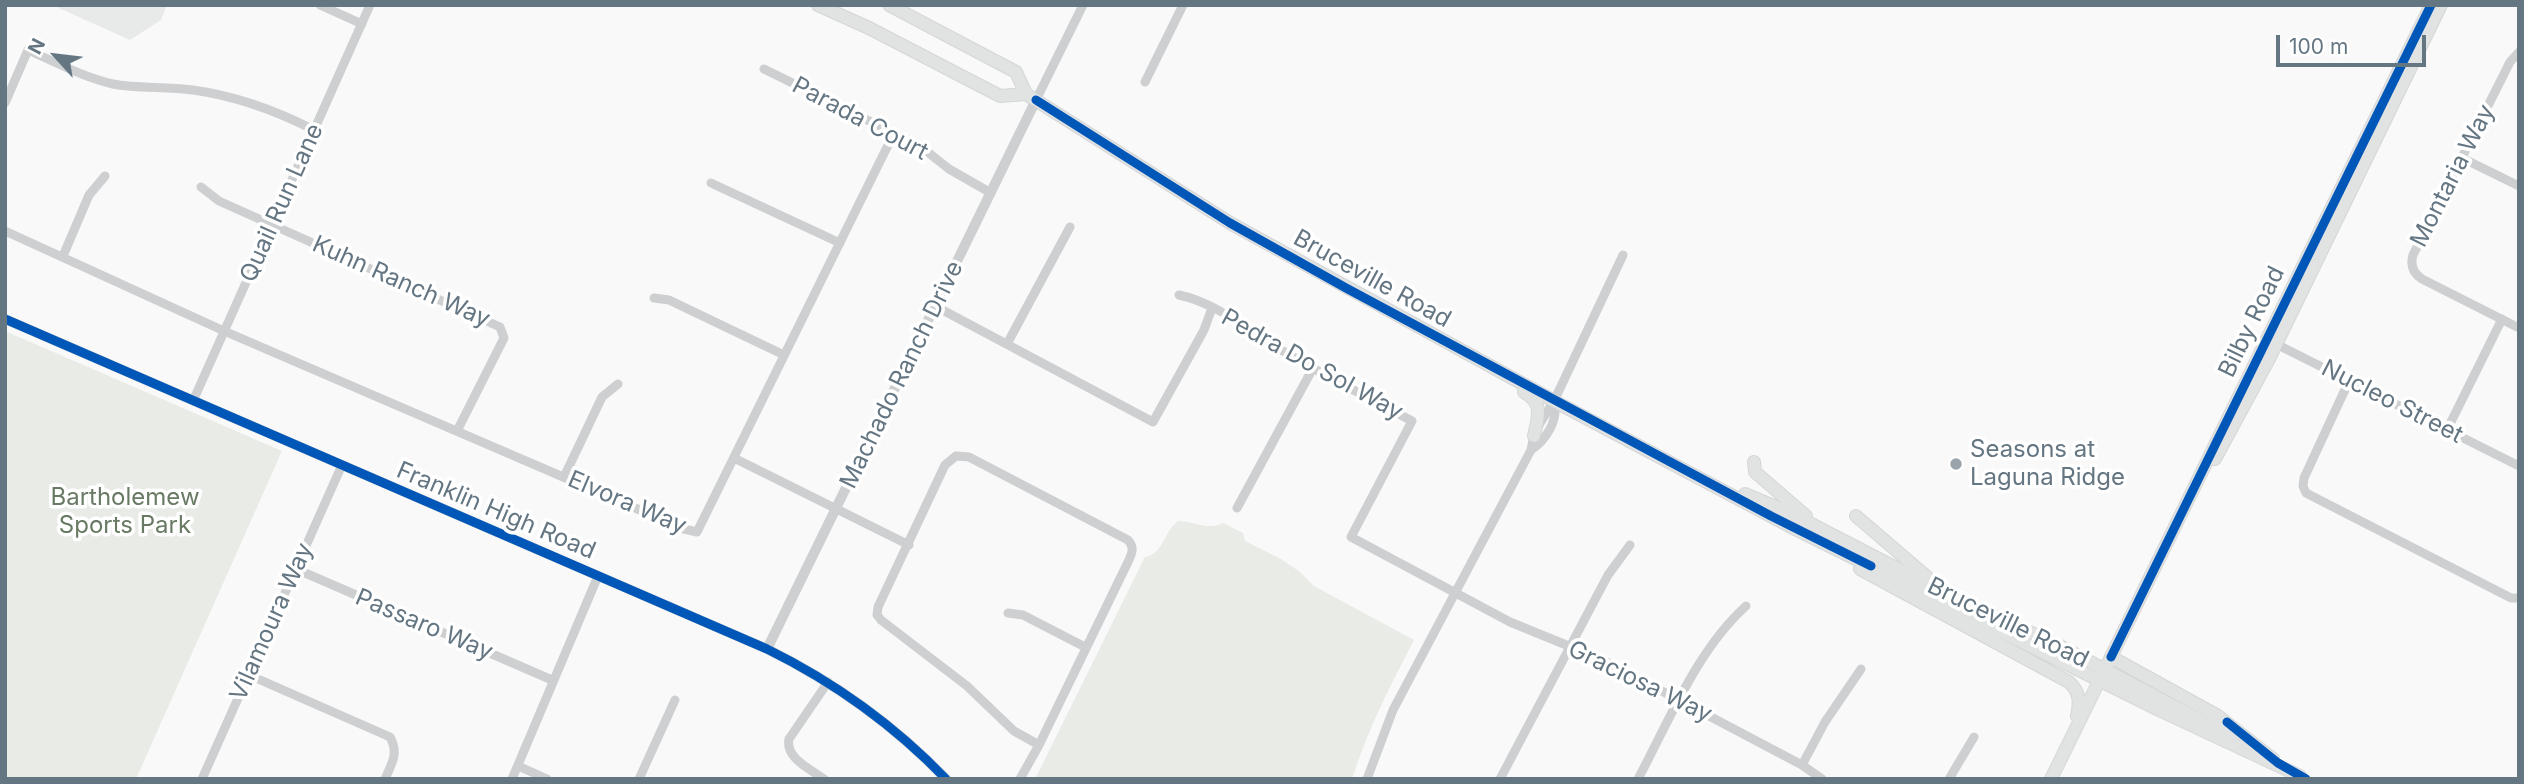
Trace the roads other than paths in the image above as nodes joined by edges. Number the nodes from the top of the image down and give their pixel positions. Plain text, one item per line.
1 (320, 5) edge
2 (370, 5) edge
3 (818, 5) edge
4 (890, 5) edge
5 (1083, 5) edge
6 (1183, 5) edge
7 (2431, 5) edge
8 (2441, 5) edge
9 (362, 24) junction
10 (2519, 52) edge
11 (764, 69) dead end
12 (1145, 82) dead end
13 (1031, 97) junction
14 (5, 103) edge
15 (314, 130) junction
16 (894, 133) junction
17 (2462, 158) junction
18 (105, 176) dead end
19 (711, 183) dead end
20 (2519, 186) edge
21 (201, 187) dead end
22 (991, 193) junction
23 (272, 225) junction
24 (1070, 227) dead end
25 (5, 231) edge
26 (840, 243) junction
27 (1623, 255) dead end
28 (63, 256) junction
29 (1179, 295) dead end
30 (654, 298) dead end
31 (935, 306) junction
32 (1212, 308) junction
33 (5, 319) edge
34 (2502, 319) junction
35 (2519, 328) edge
36 (224, 331) junction
37 (2271, 342) junction
38 (1007, 344) junction
39 (784, 355) junction
40 (1312, 368) junction
41 (1513, 379) junction
42 (2349, 381) junction
43 (618, 384) dead end
44 (193, 401) junction
45 (1554, 401) junction
46 (2447, 430) junction
47 (457, 431) junction
48 (1534, 436) junction
49 (1531, 450) junction
50 (734, 458) junction
51 (1754, 462) dead end
52 (342, 465) junction
53 (2519, 466) edge
54 (564, 477) junction
55 (1710, 481) junction
56 (837, 508) junction
57 (1237, 508) dead end
58 (1856, 516) dead end
59 (1819, 528) junction
60 (909, 545) junction
61 (1630, 545) dead end
62 (1839, 550) junction
63 (296, 569) junction
64 (598, 576) junction
65 (1455, 593) junction
66 (1947, 594) junction
67 (2519, 598) edge
68 (1746, 606) dead end
69 (1008, 613) dead end
70 (1569, 646) junction
71 (1086, 647) junction
72 (767, 649) junction
73 (1861, 668) dead end
74 (2105, 669) junction
75 (249, 675) junction
76 (552, 680) junction
77 (828, 682) junction
78 (675, 700) dead end
79 (1680, 700) junction
80 (2073, 734) junction
81 (1974, 737) dead end
82 (1039, 745) junction
83 (1802, 765) junction
84 (518, 766) junction
85 (2303, 777) edge
86 (202, 779) edge
87 (385, 779) edge
88 (512, 779) edge
89 (547, 779) edge
90 (639, 779) edge
91 (824, 779) edge
92 (946, 779) edge
93 (1020, 779) edge
94 (1367, 779) edge
95 (1500, 779) edge
96 (1638, 779) edge
97 (1822, 779) edge
98 (1949, 779) edge
99 (2051, 779) edge

1 - 9 street
2 - 9 street, Quail Run Lane
3 - 13 main road, Bruceville Road
4 - 13 main road, Bruceville Road
5 - 13 street
6 - 12 street
7 - 37 main road, Bilby Road
8 - 37 main road, Bilby Road
9 - 15 street, Quail Run Lane
10 - 17 street, Montaria Way
11 - 16 street, Parada Court
13 - 22 street, Machado Ranch Drive
13 - 41 main road, Bruceville Road
14 - 15 street
15 - 23 street, Quail Run Lane
16 - 22 street, Parada Court
16 - 26 street, Elvora Way
17 - 20 street
17 - 34 street, Montaria Way
18 - 28 street
19 - 26 street
21 - 23 street, Kuhn Ranch Way
22 - 31 street, Machado Ranch Drive
23 - 36 street, Quail Run Lane
23 - 47 street, Kuhn Ranch Way
24 - 38 street
25 - 28 street, Elvora Way
26 - 39 street, Elvora Way
27 - 45 street
28 - 36 street, Elvora Way
29 - 32 street
30 - 39 street
31 - 38 street, Pedra Do Sol Way
31 - 56 street, Machado Ranch Drive
32 - 38 street, Pedra Do Sol Way
32 - 40 street, Pedra Do Sol Way
33 - 44 street, Franklin High Road
34 - 35 street, Montaria Way
34 - 46 street
36 - 44 street, Quail Run Lane
36 - 47 street, Elvora Way
37 - 42 street, Nucleo Street
37 - 74 main road, Bilby Road
39 - 50 street, Elvora Way
40 - 57 street
40 - 65 street, Pedra Do Sol Way
41 - 45 main road, Bruceville Road
41 - 48 main road
42 - 46 street, Nucleo Street
42 - 67 street
43 - 54 street
44 - 52 street, Franklin High Road
45 - 48 street
45 - 49 street
45 - 55 main road, Bruceville Road
46 - 53 street, Nucleo Street
47 - 54 street, Elvora Way
48 - 49 street
49 - 65 street
50 - 54 street, Elvora Way
50 - 56 street
51 - 59 main road
52 - 63 street, Vilamoura Way
52 - 64 street, Franklin High Road
55 - 59 main road, Bruceville Road
55 - 62 main road, Bruceville Road
56 - 60 street
56 - 72 street, Machado Ranch Drive
58 - 66 main road
59 - 66 main road, Bruceville Road
60 - 71 street
60 - 82 street
61 - 70 street
62 - 74 main road, Bruceville Road
62 - 80 main road
63 - 75 street, Vilamoura Way
63 - 76 street, Passaro Way
64 - 72 street, Franklin High Road
64 - 76 street
65 - 70 street, Graciosa Way
65 - 94 street
66 - 74 main road, Bruceville Road
68 - 79 street
69 - 71 street
70 - 79 street, Graciosa Way
70 - 95 street
71 - 82 street
72 - 77 street, Franklin High Road
73 - 83 street
74 - 80 main road, Bilby Road
74 - 85 main road, Bruceville Road
74 - 85 main road, Bruceville Road
75 - 86 street, Vilamoura Way
75 - 87 street
76 - 84 street
77 - 91 street
77 - 92 street, Franklin High Road
78 - 90 street
79 - 83 street, Graciosa Way
79 - 96 street
80 - 99 main road, Bilby Road
81 - 98 street
82 - 93 street
83 - 97 street, Graciosa Way
84 - 88 street
84 - 89 street

